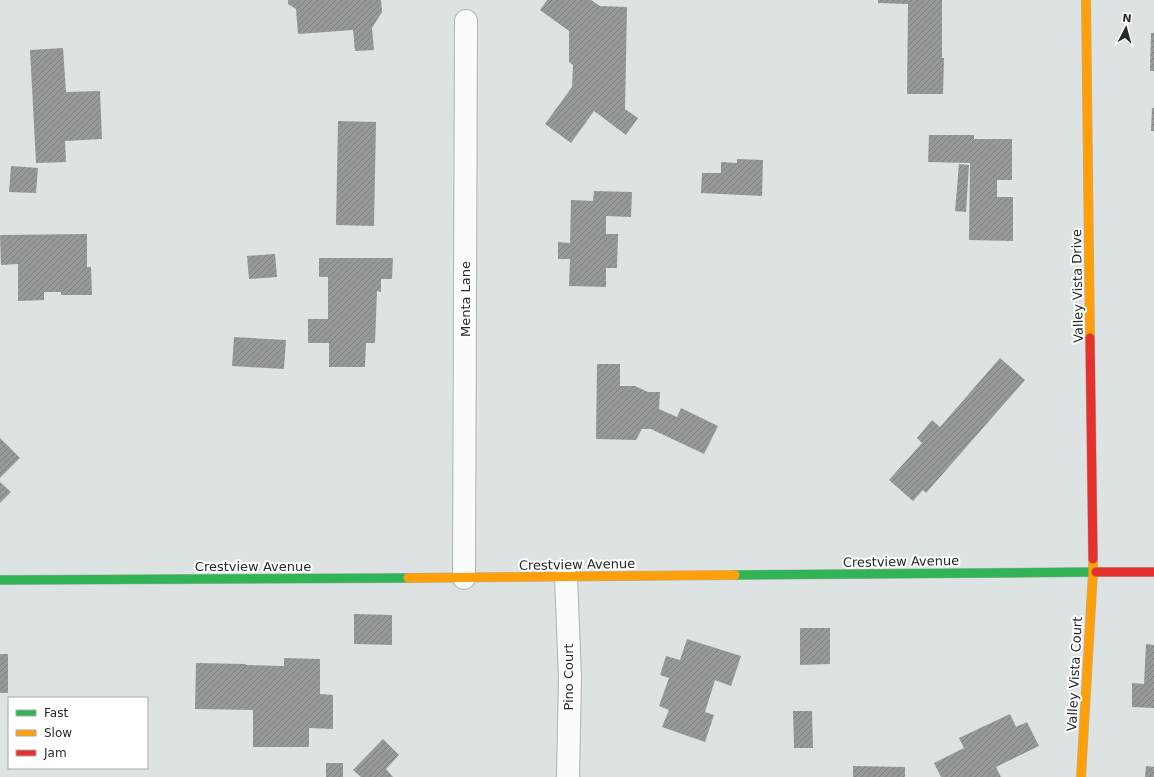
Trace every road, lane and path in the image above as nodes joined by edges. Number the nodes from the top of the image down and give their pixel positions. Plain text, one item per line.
1 (1086, 0) edge
2 (466, 21) dead end
3 (1093, 572) junction
4 (1154, 572) edge
5 (566, 577) junction
6 (464, 578) junction
7 (0, 580) edge
8 (568, 777) edge
9 (1081, 777) edge

1 - 3 street, Valley Vista Drive
2 - 6 street, Menta Lane
3 - 4 street, Crestview Avenue
3 - 5 street, Crestview Avenue
3 - 9 street, Valley Vista Court
5 - 6 street, Crestview Avenue
5 - 8 street, Pino Court
6 - 7 street, Crestview Avenue

